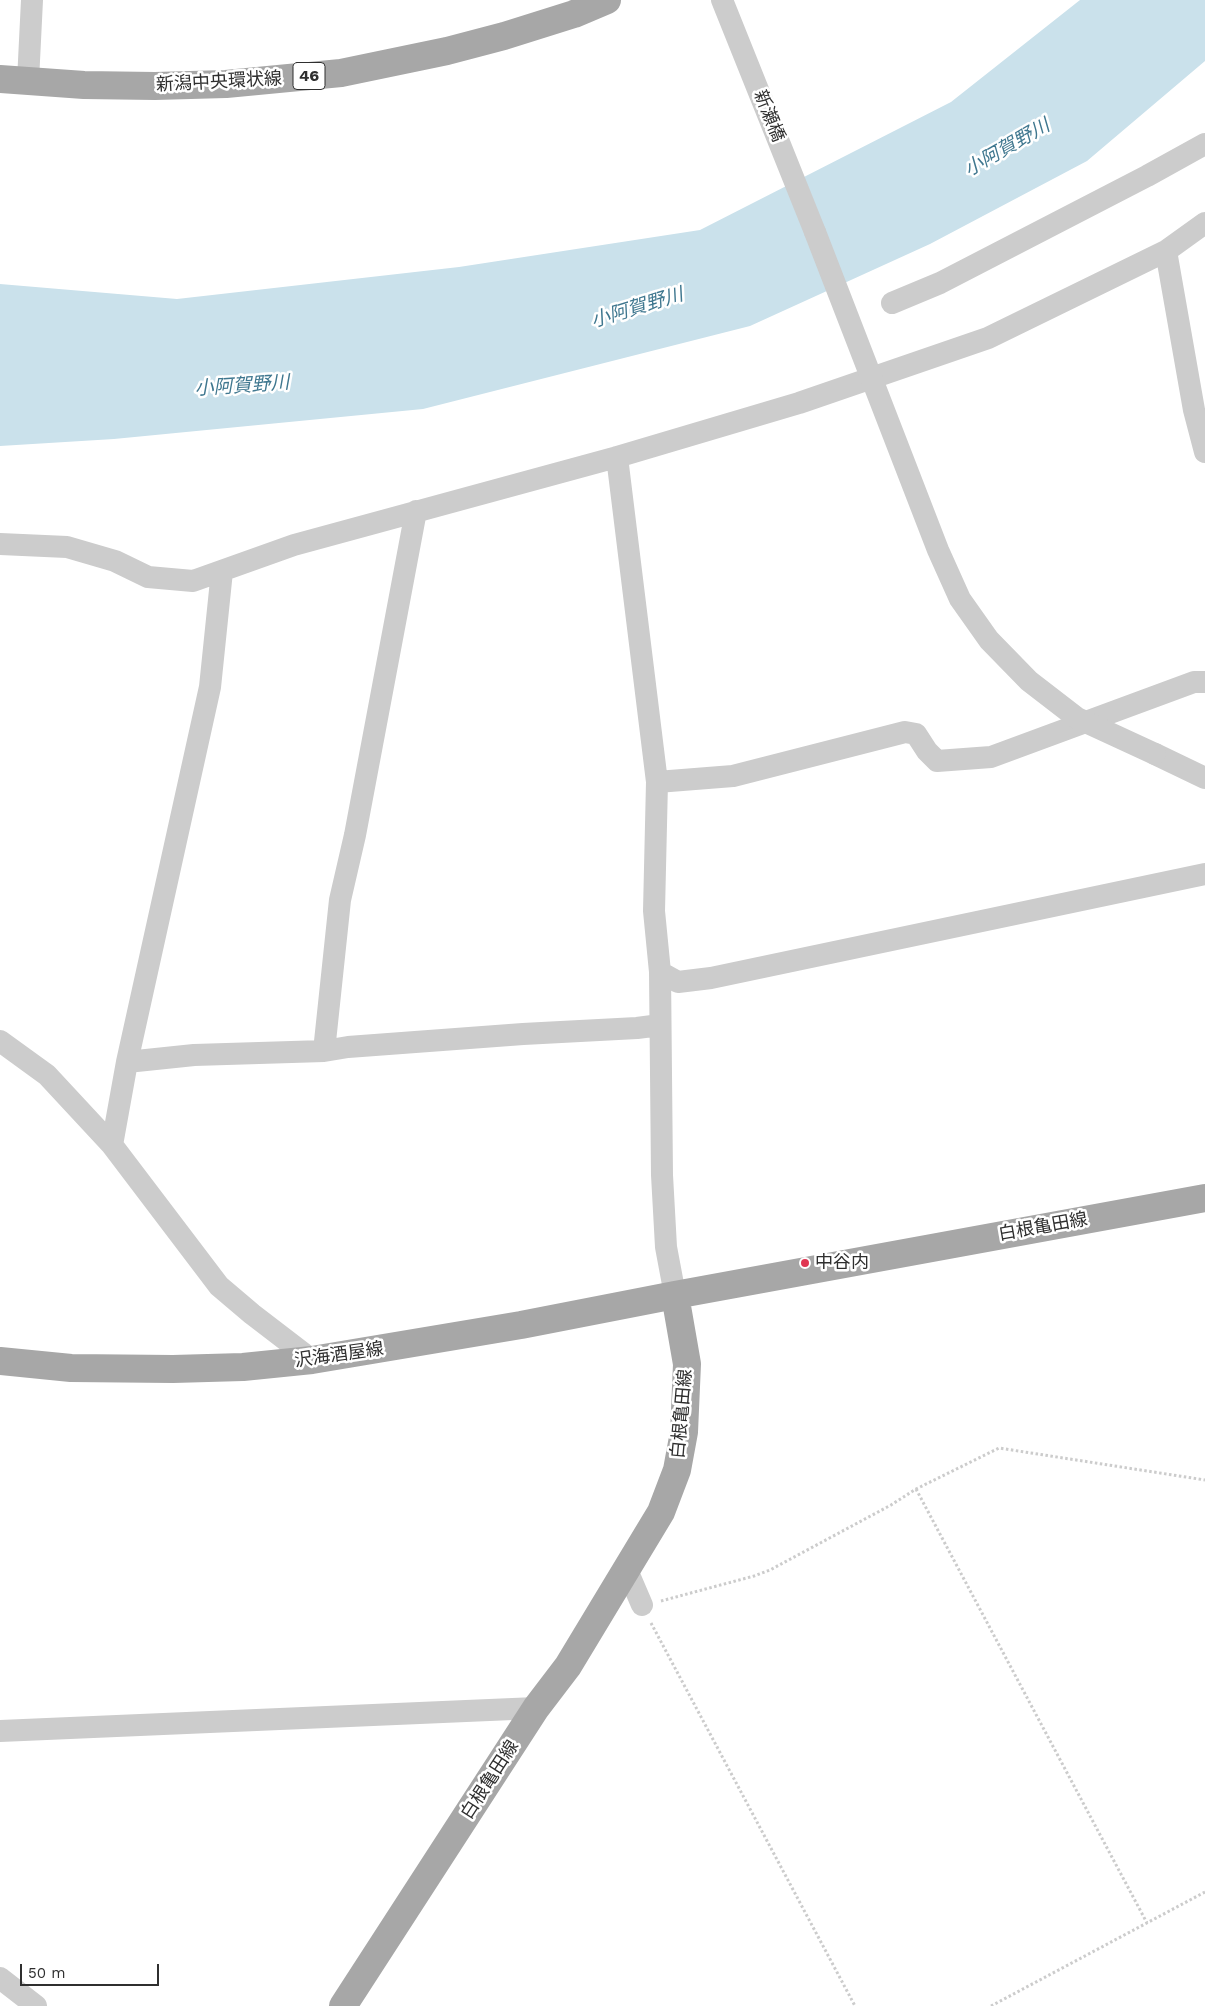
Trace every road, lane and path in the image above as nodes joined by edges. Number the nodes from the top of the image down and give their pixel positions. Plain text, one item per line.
1 (32, 0) edge
2 (607, 0) edge
3 (722, 0) edge
4 (0, 79) edge
5 (28, 81) junction
6 (1205, 144) edge
7 (1205, 223) edge
8 (1166, 251) junction
9 (892, 303) dead end
10 (1205, 452) edge
11 (617, 457) junction
12 (416, 511) junction
13 (0, 544) edge
14 (222, 571) junction
15 (1205, 682) edge
16 (1205, 778) edge
17 (657, 782) junction
18 (1205, 874) edge
19 (660, 972) junction
20 (660, 1025) junction
21 (0, 1041) edge
22 (324, 1051) junction
23 (127, 1062) junction
24 (112, 1144) junction
25 (1205, 1198) edge
26 (675, 1295) junction
27 (312, 1360) junction
28 (0, 1361) edge
29 (1205, 1480) edge
30 (916, 1489) junction
31 (627, 1570) junction
32 (642, 1606) junction
33 (536, 1708) junction
34 (0, 1731) edge
35 (1205, 1892) edge
36 (1147, 1923) junction
37 (0, 1978) edge
38 (36, 2006) edge
39 (343, 2006) edge
40 (855, 2006) edge
41 (991, 2006) edge

1 - 5 street
2 - 5 main road, 新潟中央環状線 / 46
3 - 16 street, 新瀬橋, bridge
4 - 5 main road, 新潟中央環状線 / 46
6 - 9 street
7 - 8 street
8 - 10 street
8 - 11 street
11 - 12 street
11 - 17 street
12 - 14 street
12 - 22 street
13 - 14 street
14 - 23 street
15 - 17 street
17 - 19 street
18 - 19 street
19 - 20 street
20 - 22 street
20 - 26 street
21 - 24 street
22 - 23 street
23 - 24 street
24 - 27 street
25 - 26 main road, 白根亀田線
26 - 27 main road, 沢海酒屋線
26 - 31 main road, 白根亀田線
27 - 28 main road, 沢海酒屋線
29 - 30 path
30 - 32 path
30 - 36 path
31 - 32 street
31 - 33 main road, 白根亀田線
32 - 40 path
33 - 34 street
33 - 39 main road, 白根亀田線
35 - 36 path
36 - 41 path
37 - 38 street

